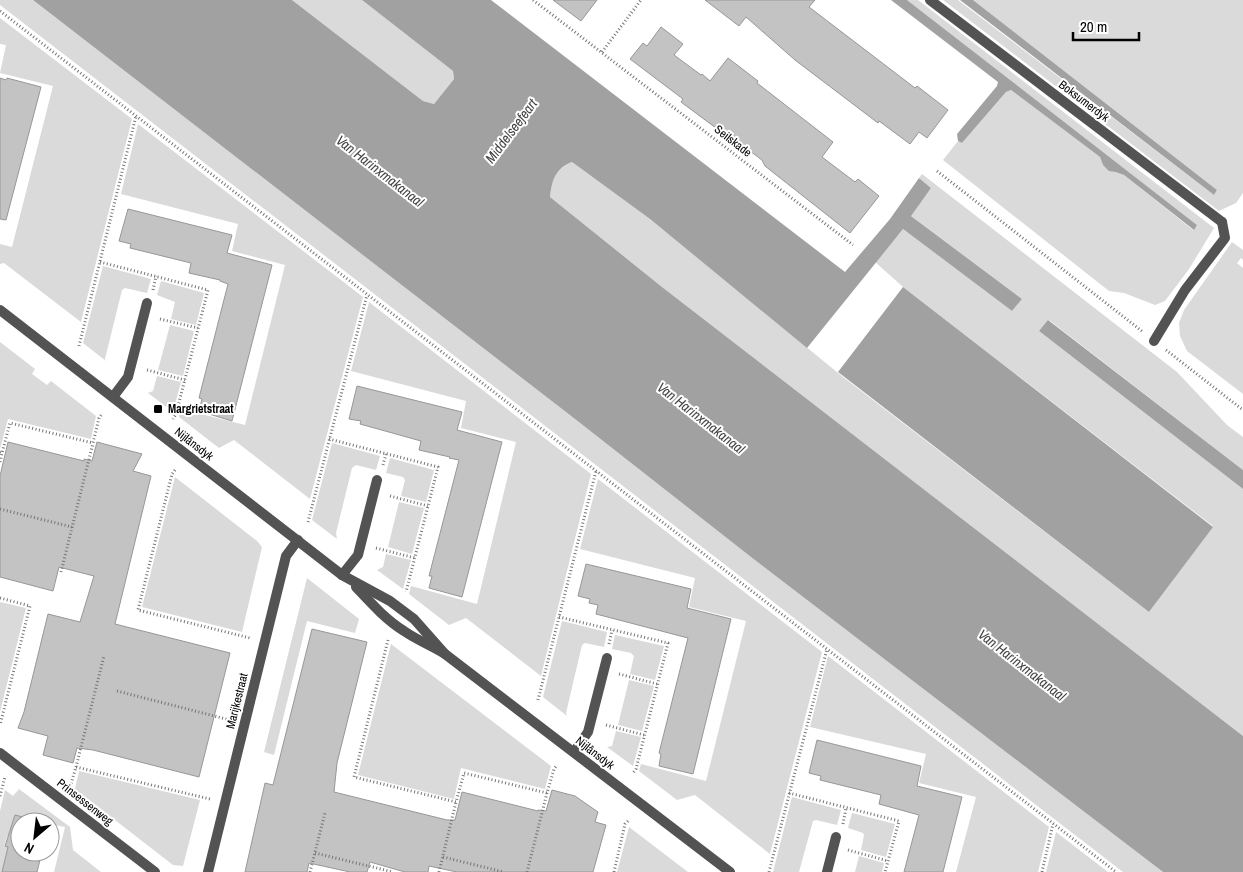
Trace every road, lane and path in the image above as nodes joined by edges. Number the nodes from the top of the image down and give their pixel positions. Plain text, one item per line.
1 (533, 0) edge
2 (641, 0) edge
3 (930, 0) edge
4 (0, 12) edge
5 (602, 52) junction
6 (136, 116) junction
7 (936, 171) dead end
8 (853, 245) dead end
9 (100, 262) junction
10 (367, 295) junction
11 (147, 303) dead end
12 (0, 310) edge
13 (144, 314) junction
14 (198, 328) junction
15 (1154, 341) junction
16 (79, 346) dead end
17 (130, 366) junction
18 (185, 380) junction
19 (113, 397) junction
20 (1243, 410) edge
21 (102, 414) dead end
22 (173, 419) dead end
23 (329, 439) junction
24 (93, 443) junction
25 (1, 453) edge
26 (0, 462) edge
27 (175, 470) dead end
28 (596, 471) junction
29 (377, 480) dead end
30 (374, 492) junction
31 (428, 506) junction
32 (0, 509) edge
33 (308, 522) dead end
34 (72, 527) junction
35 (298, 540) junction
36 (360, 544) junction
37 (414, 558) junction
38 (61, 572) dead end
39 (346, 577) junction
40 (405, 596) dead end
41 (0, 598) edge
42 (559, 617) junction
43 (389, 637) dead end
44 (265, 641) junction
45 (826, 649) junction
46 (445, 654) junction
47 (104, 656) dead end
48 (607, 658) dead end
49 (604, 670) junction
50 (657, 684) junction
51 (117, 691) dead end
52 (538, 700) dead end
53 (591, 721) junction
54 (244, 724) junction
55 (0, 725) edge
56 (644, 735) junction
57 (574, 752) junction
58 (0, 753) edge
59 (557, 765) dead end
60 (76, 767) junction
61 (633, 773) dead end
62 (6, 774) dead end
63 (547, 793) junction
64 (789, 793) junction
65 (0, 796) edge
66 (61, 799) junction
67 (456, 802) junction
68 (224, 803) junction
69 (324, 813) dead end
70 (629, 820) dead end
71 (1053, 824) junction
72 (835, 842) joint
73 (315, 853) junction
74 (443, 856) junction
75 (888, 861) junction
76 (155, 872) edge
77 (208, 872) edge
78 (310, 872) edge
79 (393, 872) edge
80 (439, 872) edge
81 (504, 872) edge
82 (527, 872) edge
83 (614, 872) edge
84 (730, 872) edge
85 (769, 872) edge
86 (827, 872) edge
87 (885, 872) edge
88 (1042, 872) edge
89 (1116, 872) edge

1 - 5 path, Seilskade
2 - 5 path
3 - 15 street, Boksumerdyk
4 - 6 path
5 - 8 path, Seilskade
6 - 9 path
6 - 10 path
7 - 15 path
9 - 14 path
9 - 16 path
10 - 23 path
10 - 28 path
11 - 13 street
12 - 19 street, Nijlânsdyk
13 - 14 path
13 - 17 street
14 - 18 path
15 - 20 path
17 - 18 path
17 - 19 street
18 - 22 path
19 - 35 street, Nijlânsdyk
21 - 24 path
23 - 31 path
23 - 33 path
24 - 25 path
24 - 34 path
25 - 26 path
27 - 44 path
28 - 42 path
28 - 45 path
29 - 30 street
30 - 31 path
30 - 36 street
31 - 37 path
32 - 34 path
34 - 38 path
35 - 39 street, Nijlânsdyk
35 - 44 street, Marijkestraat
36 - 37 path
36 - 39 street
37 - 40 path
39 - 46 street, Nijlânsdyk
39 - 46 street, Nijlânsdyk
41 - 55 path
42 - 50 path
42 - 52 path
43 - 67 path
44 - 54 street, Marijkestraat
45 - 64 path
45 - 71 path
46 - 57 street, Nijlânsdyk
47 - 60 path
48 - 49 street
49 - 50 path
49 - 53 street
50 - 56 path
51 - 54 path
53 - 56 path
53 - 57 street
54 - 68 street, Marijkestraat
56 - 61 path
57 - 84 street, Nijlânsdyk
58 - 66 street, Prinsessenweg
59 - 63 path
60 - 66 path
60 - 68 path
62 - 65 path
63 - 67 path
63 - 82 path
64 - 75 path
64 - 85 path
66 - 76 street, Prinsessenweg
67 - 74 path
68 - 77 street, Marijkestraat
69 - 73 path
70 - 83 path
71 - 88 path
71 - 89 path
72 - 75 path
72 - 86 street
73 - 78 path
73 - 79 path
74 - 80 path
74 - 81 path
75 - 87 path

